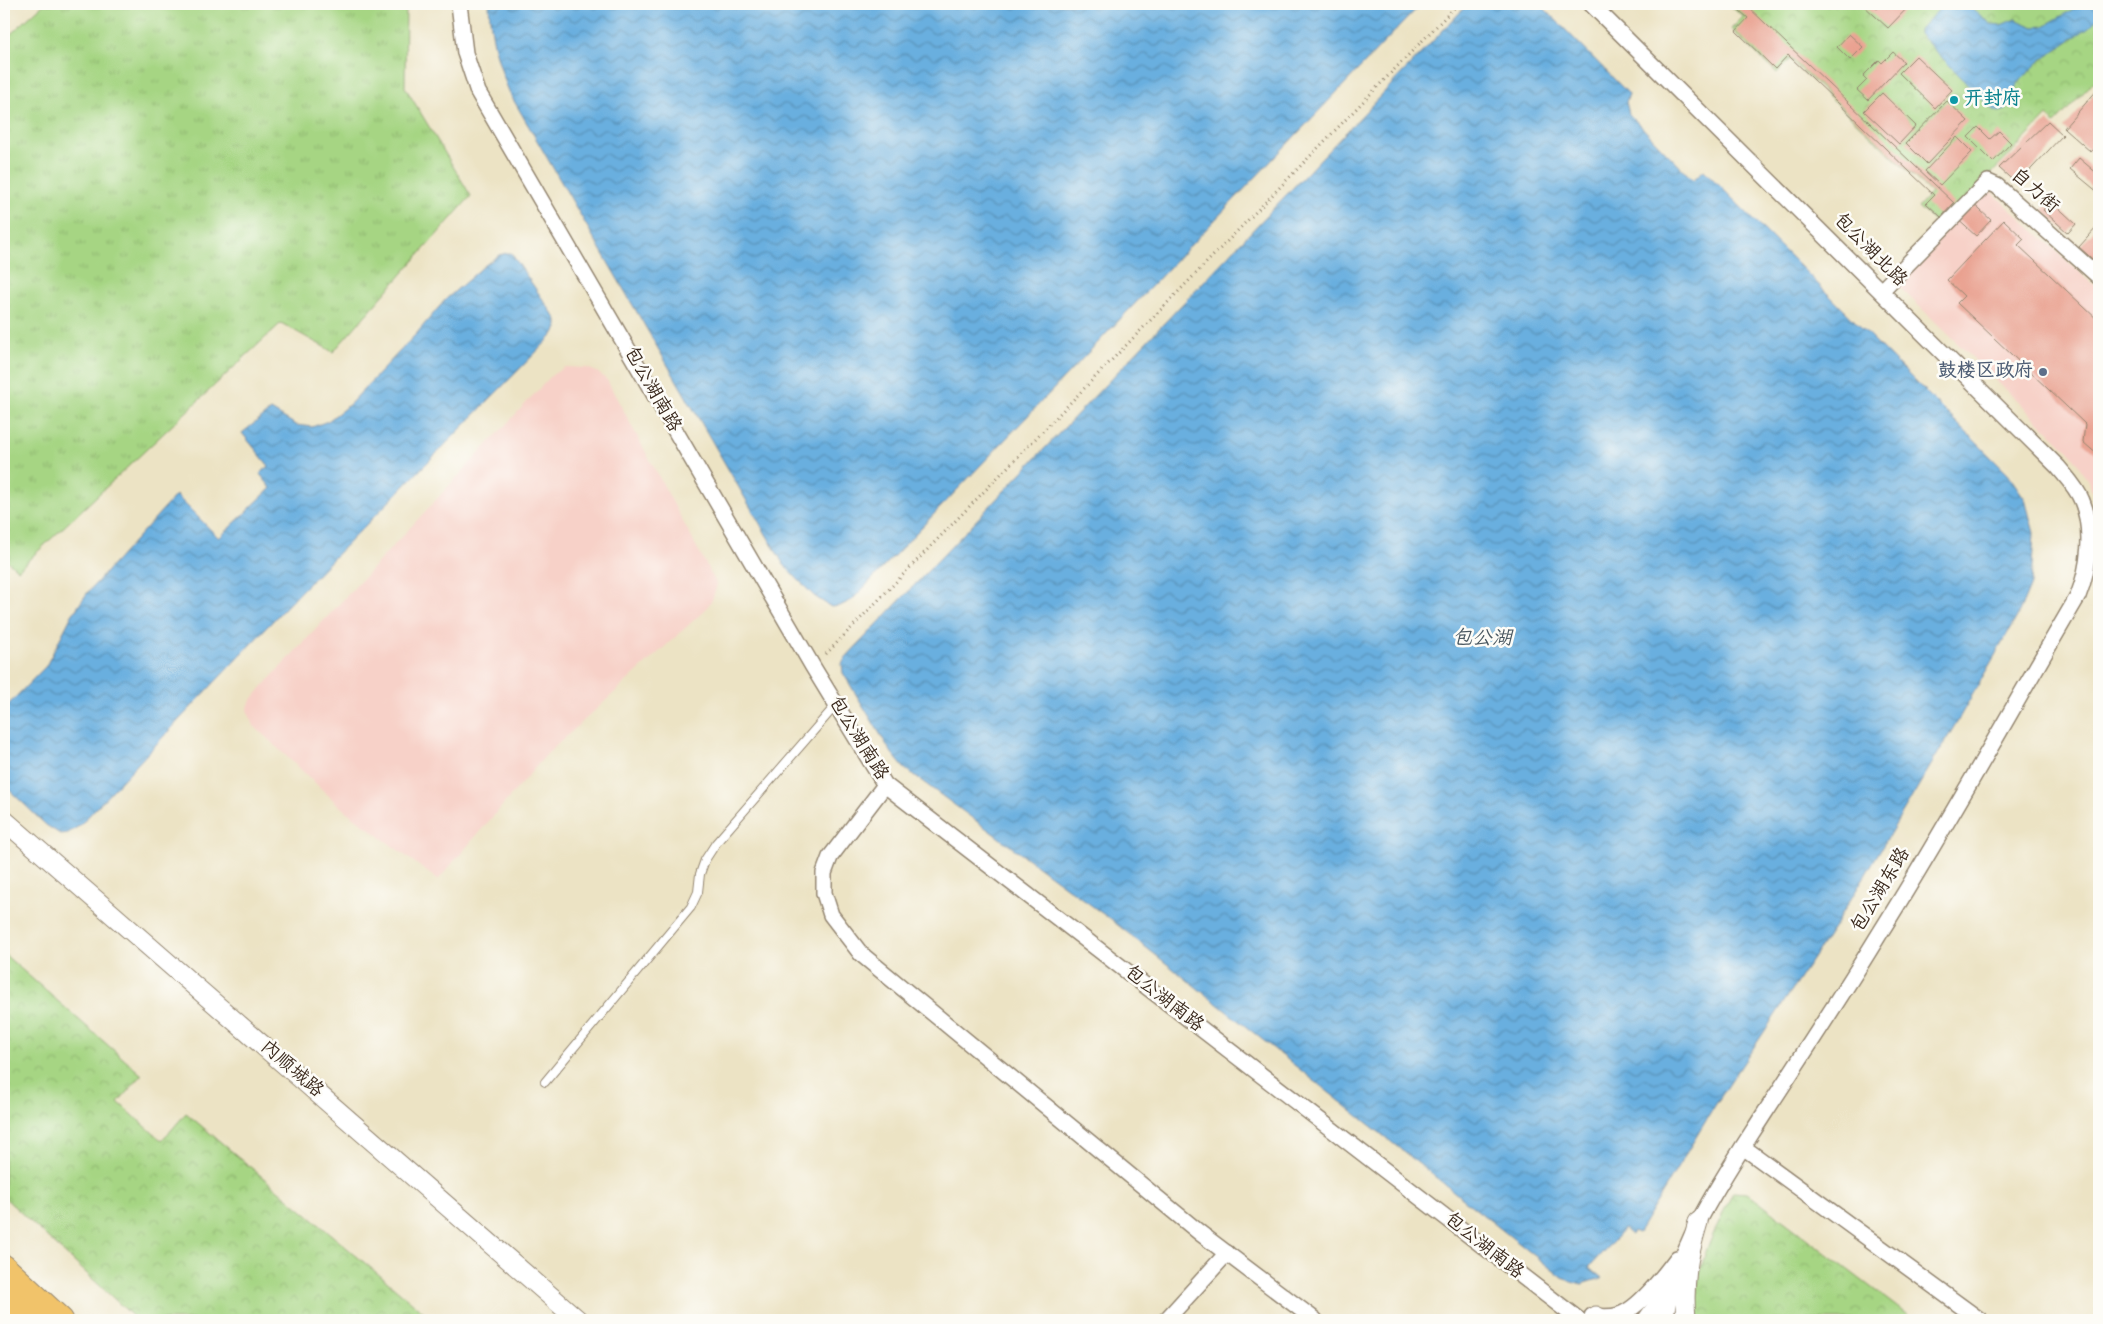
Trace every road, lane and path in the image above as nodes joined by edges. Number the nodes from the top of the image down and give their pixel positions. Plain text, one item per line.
1 (459, 4) edge
2 (1458, 4) edge
3 (1591, 4) edge
4 (2099, 277) edge
5 (1881, 291) junction
6 (2094, 549) edge
7 (813, 668) junction
8 (836, 705) junction
9 (885, 785) junction
10 (4, 820) edge
11 (545, 1082) dead end
12 (1743, 1147) junction
13 (1698, 1222) joint
14 (1228, 1253) junction
15 (1686, 1253) junction
16 (4, 1267) edge
17 (1672, 1282) junction
18 (4, 1294) edge
19 (1593, 1319) edge
20 (32, 1320) edge
21 (61, 1320) edge
22 (578, 1320) edge
23 (1166, 1320) edge
24 (1315, 1320) edge
25 (1644, 1320) edge
26 (1665, 1320) edge
27 (1686, 1320) edge
28 (1980, 1320) edge

1 - 7 street, 包公湖南路
2 - 7 path
3 - 5 street, 包公湖北路
4 - 5 street, 自力街
5 - 6 street, 包公湖北路
6 - 12 street, 包公湖东路
7 - 8 street, 包公湖南路
8 - 9 street, 包公湖南路
8 - 11 lane
9 - 14 street
9 - 19 street, 包公湖南路
10 - 22 street, 内顺城路
12 - 13 street, 包公湖东路
12 - 28 street
13 - 15 street
14 - 23 street
14 - 24 street
15 - 17 street
15 - 19 street
15 - 27 street
16 - 21 main road
17 - 25 street
17 - 26 street
18 - 20 main road

